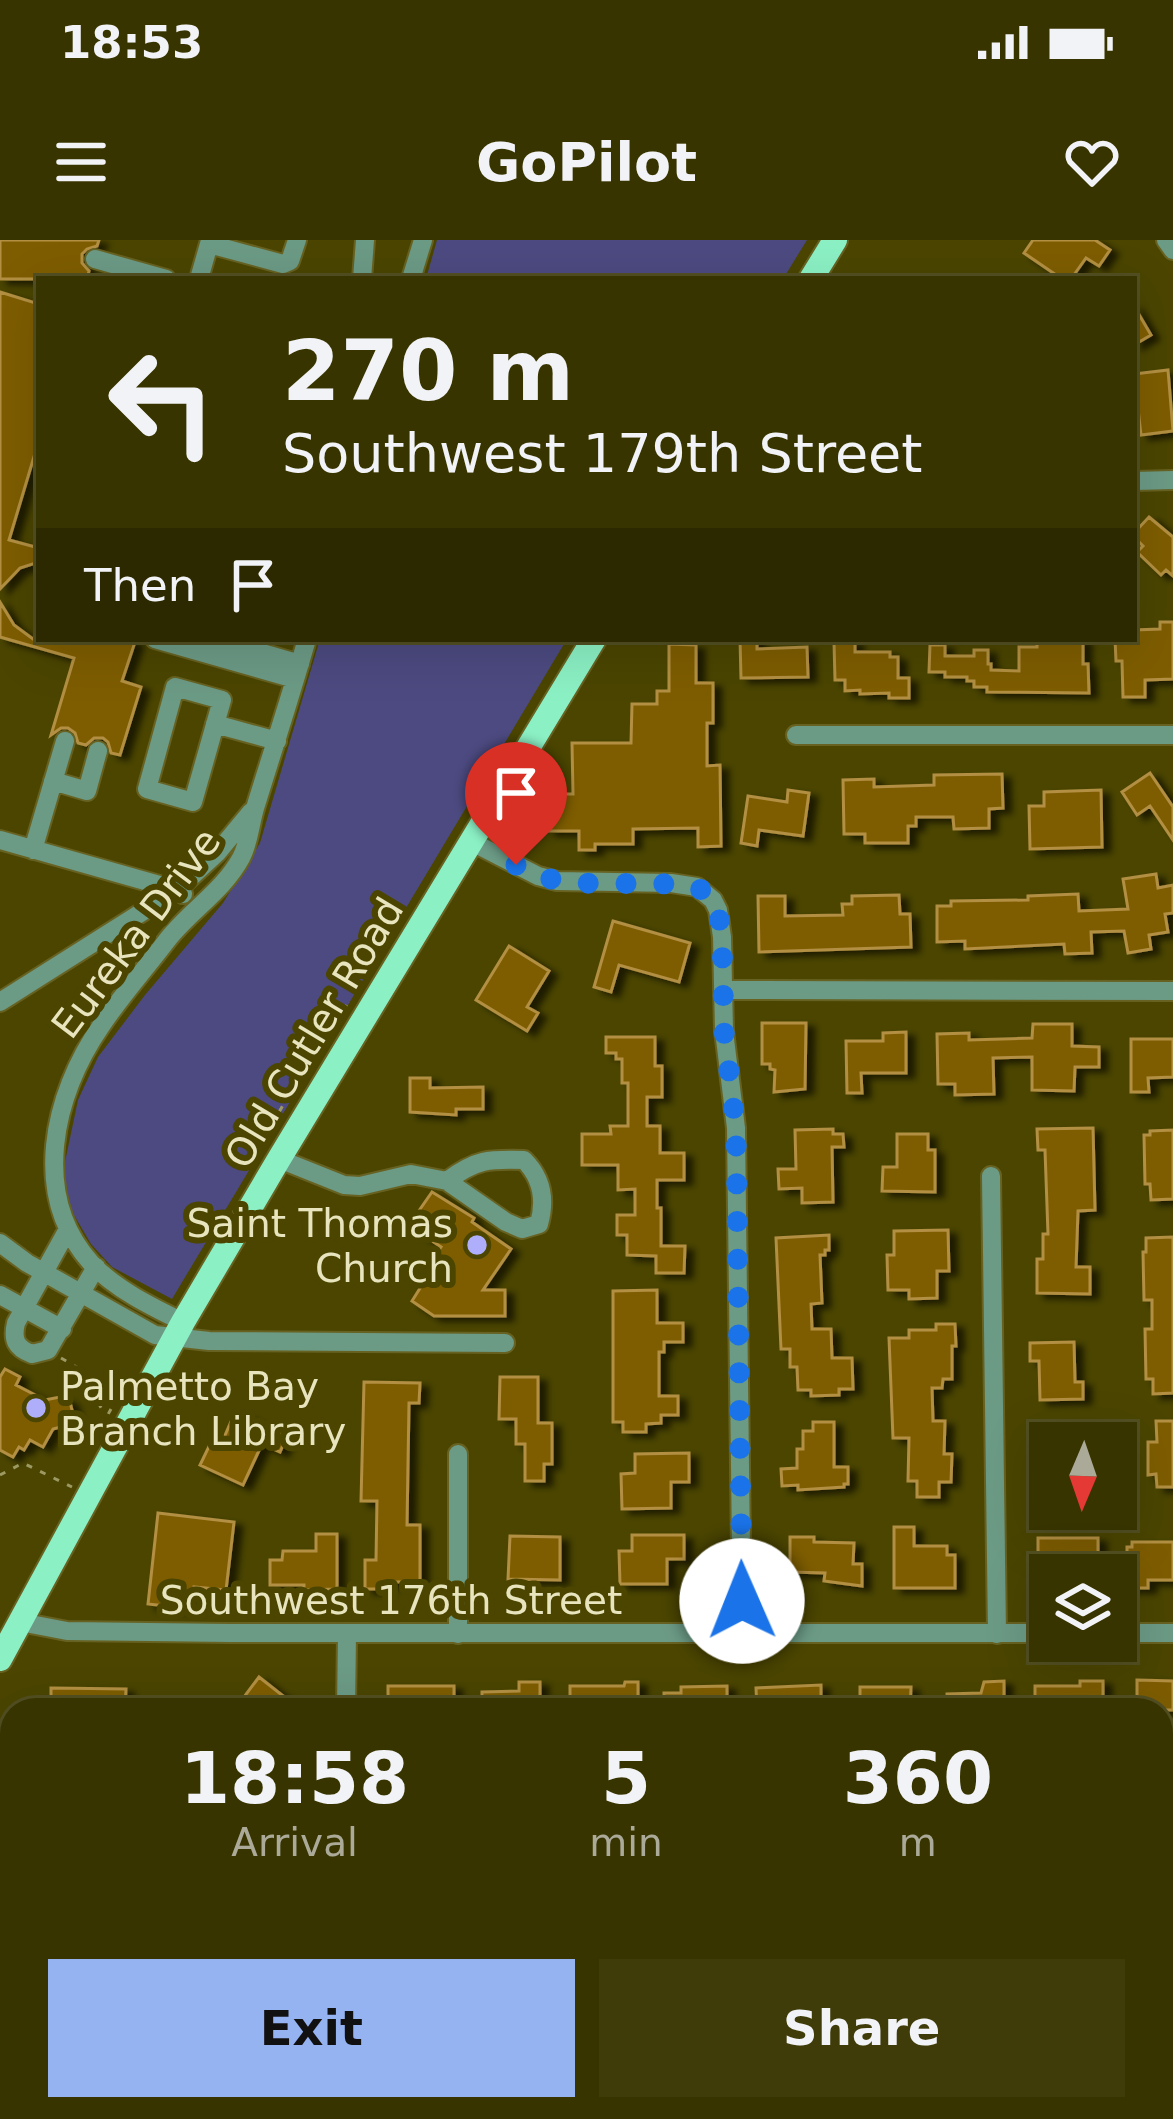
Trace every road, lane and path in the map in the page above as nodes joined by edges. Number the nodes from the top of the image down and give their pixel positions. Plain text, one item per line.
1 (297, 240) edge
2 (365, 240) edge
3 (423, 240) edge
4 (835, 240) edge
5 (1166, 240) edge
6 (202, 242) edge
7 (1173, 250) edge
8 (95, 259) dead end
9 (155, 276) edge
10 (199, 276) edge
11 (362, 276) edge
12 (412, 276) edge
13 (813, 276) edge
14 (1173, 480) edge
15 (1137, 481) edge
16 (168, 642) edge
17 (222, 642) edge
18 (306, 642) edge
19 (592, 642) edge
20 (297, 671) junction
21 (215, 724) junction
22 (796, 735) dead end
23 (1173, 735) edge
24 (65, 741) dead end
25 (277, 742) junction
26 (98, 751) dead end
27 (53, 781) junction
28 (254, 808) junction
29 (0, 840) edge
30 (472, 842) junction
31 (33, 850) junction
32 (177, 890) junction
33 (201, 908) junction
34 (723, 990) junction
35 (1173, 992) edge
36 (0, 1003) edge
37 (279, 1159) junction
38 (992, 1176) dead end
39 (447, 1181) junction
40 (68, 1229) junction
41 (0, 1244) edge
42 (96, 1268) junction
43 (43, 1271) junction
44 (81, 1293) junction
45 (0, 1294) edge
46 (24, 1307) junction
47 (62, 1329) junction
48 (178, 1330) junction
49 (505, 1343) dead end
50 (55, 1358) dead end
51 (93, 1396) junction
52 (118, 1396) dead end
53 (106, 1417) dead end
54 (458, 1454) dead end
55 (0, 1475) edge
56 (73, 1487) dead end
57 (20, 1622) junction
58 (1137, 1633) edge
59 (1173, 1633) edge
60 (346, 1634) junction
61 (458, 1634) junction
62 (742, 1634) junction
63 (998, 1634) junction
64 (1029, 1634) edge
65 (0, 1660) edge
66 (346, 1698) edge

1 - 6 street
2 - 11 street
3 - 12 street
4 - 13 main road
5 - 7 street
6 - 10 street
8 - 9 street
14 - 15 street
16 - 20 street
17 - 20 street
18 - 20 street, Eureka Drive
19 - 30 main road, Old Cutler Road
20 - 25 street, Eureka Drive
21 - 21 street
21 - 25 street
22 - 23 street
24 - 27 street
25 - 28 street, Eureka Drive
26 - 27 street
27 - 31 street
28 - 32 street, Eureka Drive
28 - 33 street, Eureka Drive
29 - 31 street
30 - 34 street
30 - 37 main road, Old Cutler Road
31 - 32 street
32 - 33 street
32 - 36 street, Eureka Drive
33 - 40 street, Eureka Drive
34 - 35 street
34 - 62 street
37 - 39 street
37 - 48 main road, Old Cutler Road
38 - 63 street
39 - 39 street
40 - 42 street, Eureka Drive
40 - 43 street
41 - 43 street
42 - 44 street
42 - 48 street, Eureka Drive
43 - 44 street
43 - 46 street
44 - 47 street
44 - 48 street
45 - 46 street
46 - 47 street
46 - 47 street
48 - 49 street
48 - 57 main road, Old Cutler Road
50 - 51 path
51 - 52 path
51 - 53 path
54 - 61 street
55 - 56 path
57 - 60 street, Southwest 176th Street
57 - 65 main road, Old Cutler Road
58 - 59 street
60 - 61 street, Southwest 176th Street
60 - 66 street
61 - 62 street, Southwest 176th Street
62 - 63 street, Southwest 176th Street
63 - 64 street, Southwest 176th Street

